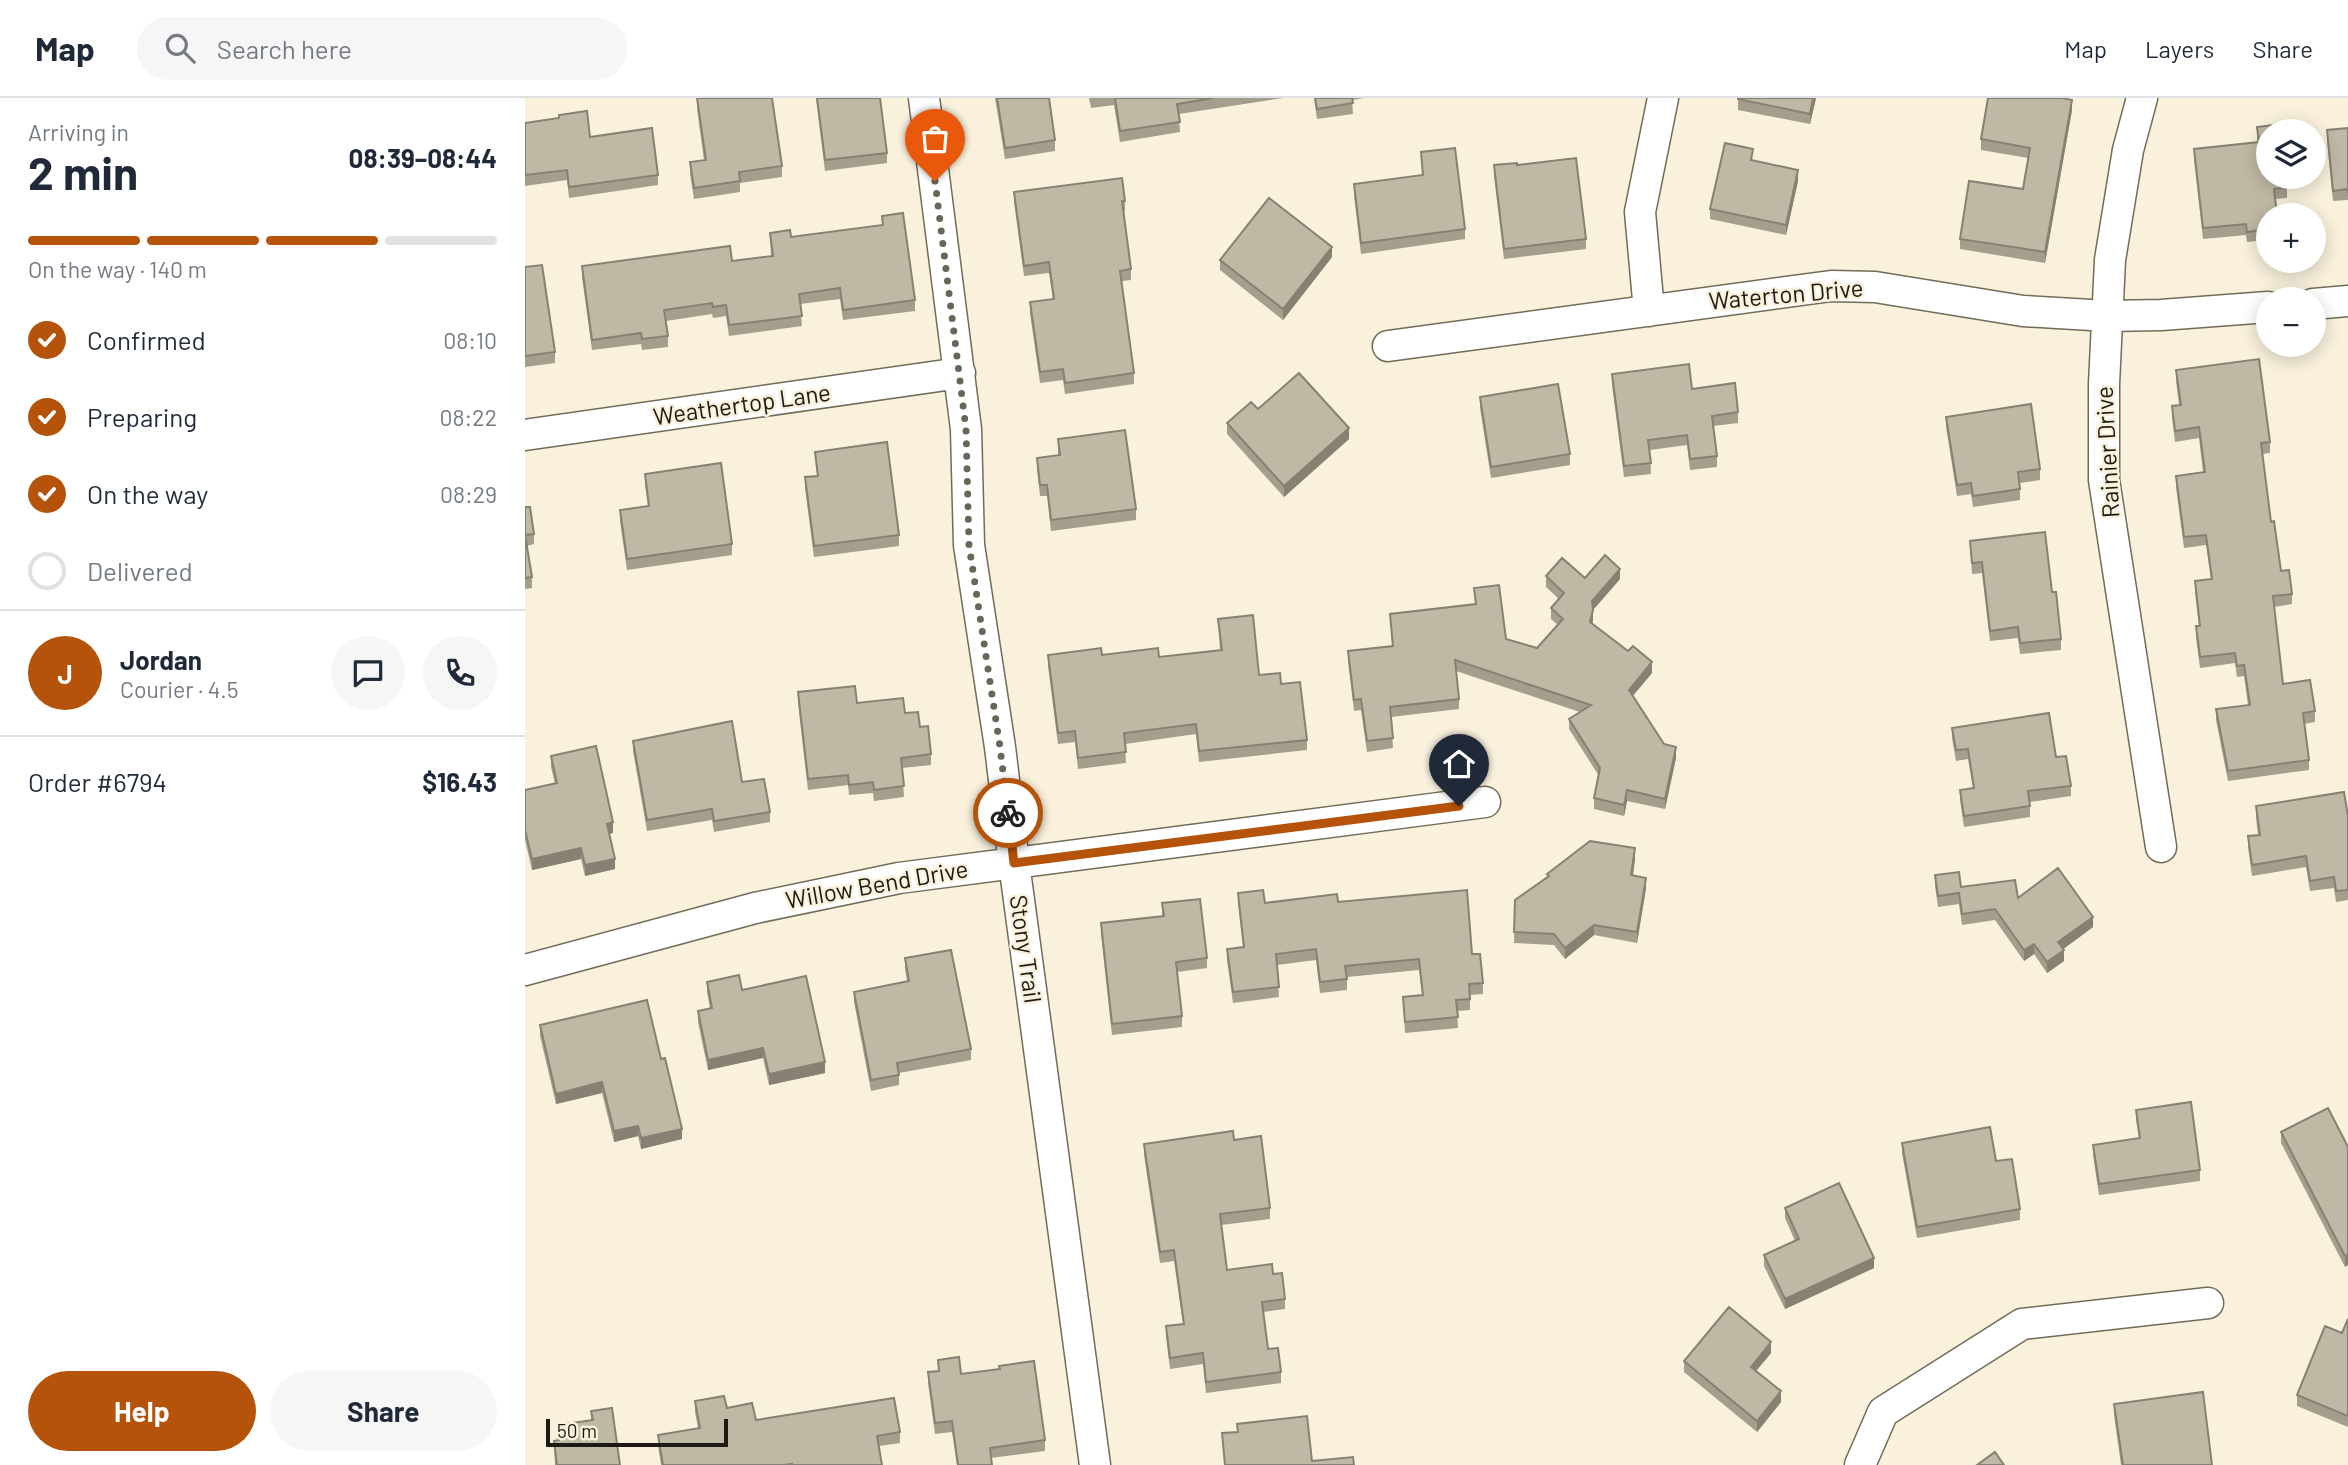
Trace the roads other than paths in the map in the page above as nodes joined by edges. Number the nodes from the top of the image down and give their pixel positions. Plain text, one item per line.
1 (924, 98) edge
2 (1663, 98) edge
3 (2142, 98) edge
4 (2348, 301) edge
5 (2326, 303) edge
6 (2256, 308) edge
7 (1649, 310) junction
8 (2108, 316) junction
9 (1388, 346) dead end
10 (960, 373) junction
11 (525, 435) edge
12 (1485, 802) dead end
13 (2161, 847) dead end
14 (1014, 863) junction
15 (525, 970) edge
16 (2208, 1303) dead end
17 (1095, 1465) edge
18 (1860, 1465) edge

1 - 10 street, Stony Trail
2 - 7 street
3 - 8 street, Rainier Drive
4 - 5 street
6 - 8 street, Waterton Drive
7 - 8 street, Waterton Drive
7 - 9 street, Waterton Drive
8 - 13 street, Rainier Drive
10 - 11 street, Weathertop Lane
10 - 14 street, Stony Trail
12 - 14 street, Willow Bend Drive
14 - 15 street, Willow Bend Drive
14 - 17 street, Stony Trail
16 - 18 street

